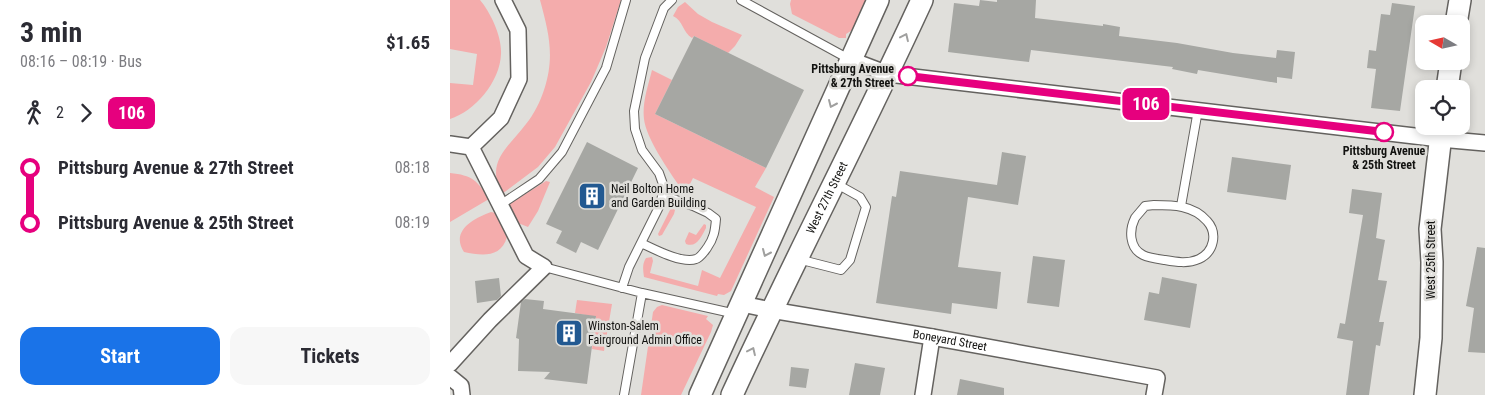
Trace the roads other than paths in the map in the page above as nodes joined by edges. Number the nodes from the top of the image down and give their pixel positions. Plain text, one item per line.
1 (503, 0) edge
2 (626, 0) edge
3 (672, 0) edge
4 (741, 0) edge
5 (878, 0) edge
6 (922, 0) edge
7 (1460, 0) edge
8 (1458, 15) edge
9 (851, 60) junction
10 (888, 74) junction
11 (1198, 110) junction
12 (1415, 131) edge
13 (1441, 135) edge
14 (1450, 135) edge
15 (1485, 143) edge
16 (450, 144) edge
17 (471, 146) junction
18 (834, 183) junction
19 (662, 194) junction
20 (500, 205) junction
21 (1180, 206) junction
22 (640, 243) junction
23 (796, 259) junction
24 (544, 267) junction
25 (622, 288) junction
26 (642, 293) junction
27 (740, 309) junction
28 (771, 310) junction
29 (932, 337) junction
30 (450, 364) edge
31 (450, 376) edge
32 (462, 395) edge
33 (624, 395) edge
34 (700, 395) edge
35 (732, 395) edge
36 (922, 395) edge
37 (1154, 395) edge
38 (1425, 395) edge

1 - 17 street
2 - 20 lane
3 - 19 lane
4 - 9 lane
5 - 9 street
10 -> 6 street, West 27th Street
7 - 8 street
9 - 10 street
9 -> 27 street
10 - 11 street
10 - 18 street, West 27th Street
11 - 12 street
11 - 21 lane
13 - 38 street, West 25th Street
14 - 15 street
16 - 17 street
17 - 20 street
18 - 23 street, West 27th Street
18 - 23 lane
19 - 22 lane
19 - 22 lane
20 - 24 street
21 - 21 lane
22 - 25 lane
23 - 28 street, West 27th Street
24 - 25 lane
24 - 30 street
25 - 26 lane
26 - 27 lane
26 - 33 lane
27 - 28 street, Boneyard Street
27 - 34 street
28 - 29 street, Boneyard Street
35 -> 28 street, West 27th Street
29 - 36 street
29 - 37 street, Boneyard Street
31 - 32 street

